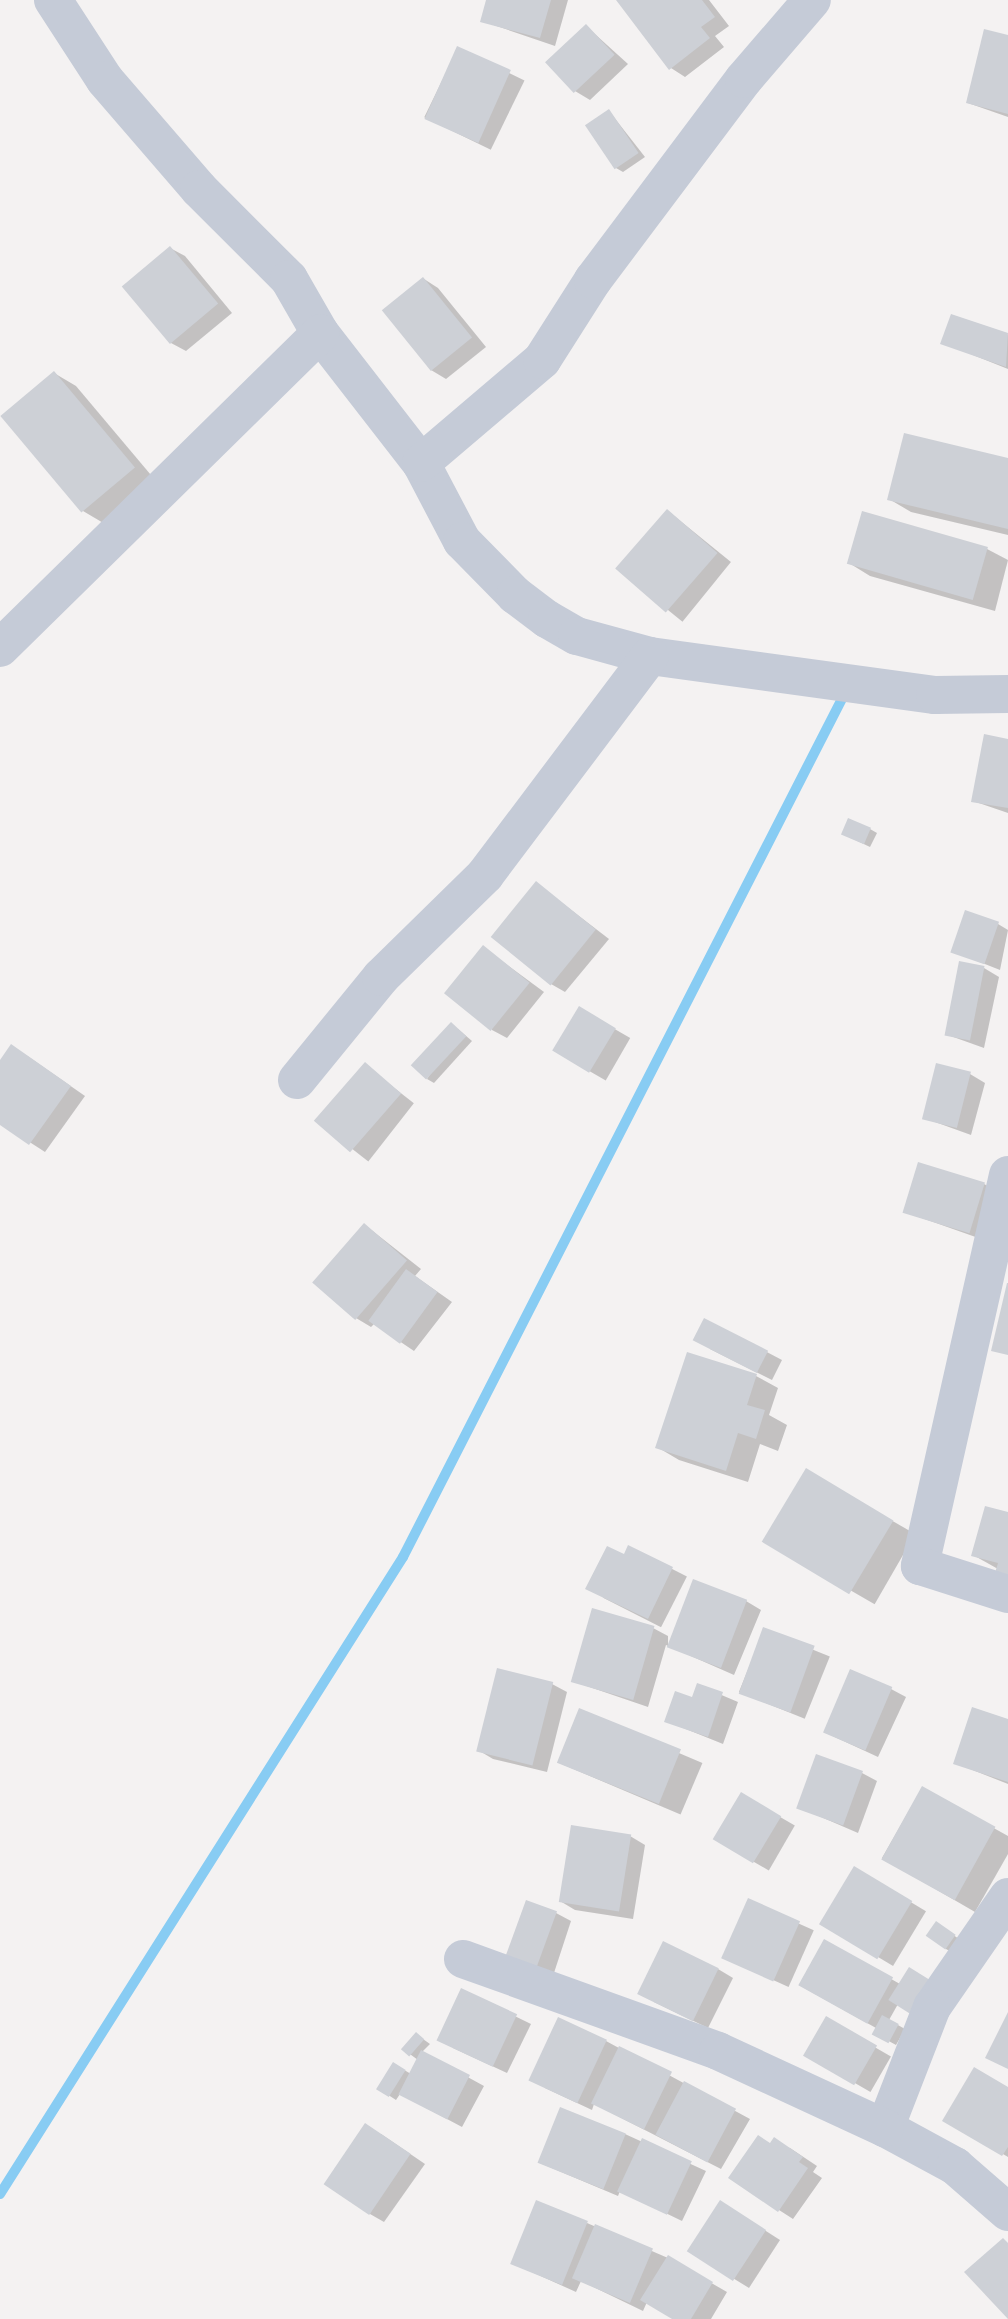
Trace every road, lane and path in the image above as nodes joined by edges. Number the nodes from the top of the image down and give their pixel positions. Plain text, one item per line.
1 (53, 0) edge
2 (812, 0) edge
3 (320, 333) junction
4 (421, 463) junction
5 (0, 648) edge
6 (650, 656) junction
7 (1008, 694) edge
8 (297, 1080) dead end
9 (1008, 1175) edge
10 (1008, 1594) edge
11 (1008, 1897) edge
12 (463, 1959) dead end
13 (885, 2128) junction
14 (1008, 2212) edge

1 - 3 street
2 - 4 street
3 - 4 street
3 - 5 street
4 - 6 street
6 - 7 street
6 - 8 street
9 - 10 street
11 - 13 street
12 - 13 street
13 - 14 street

